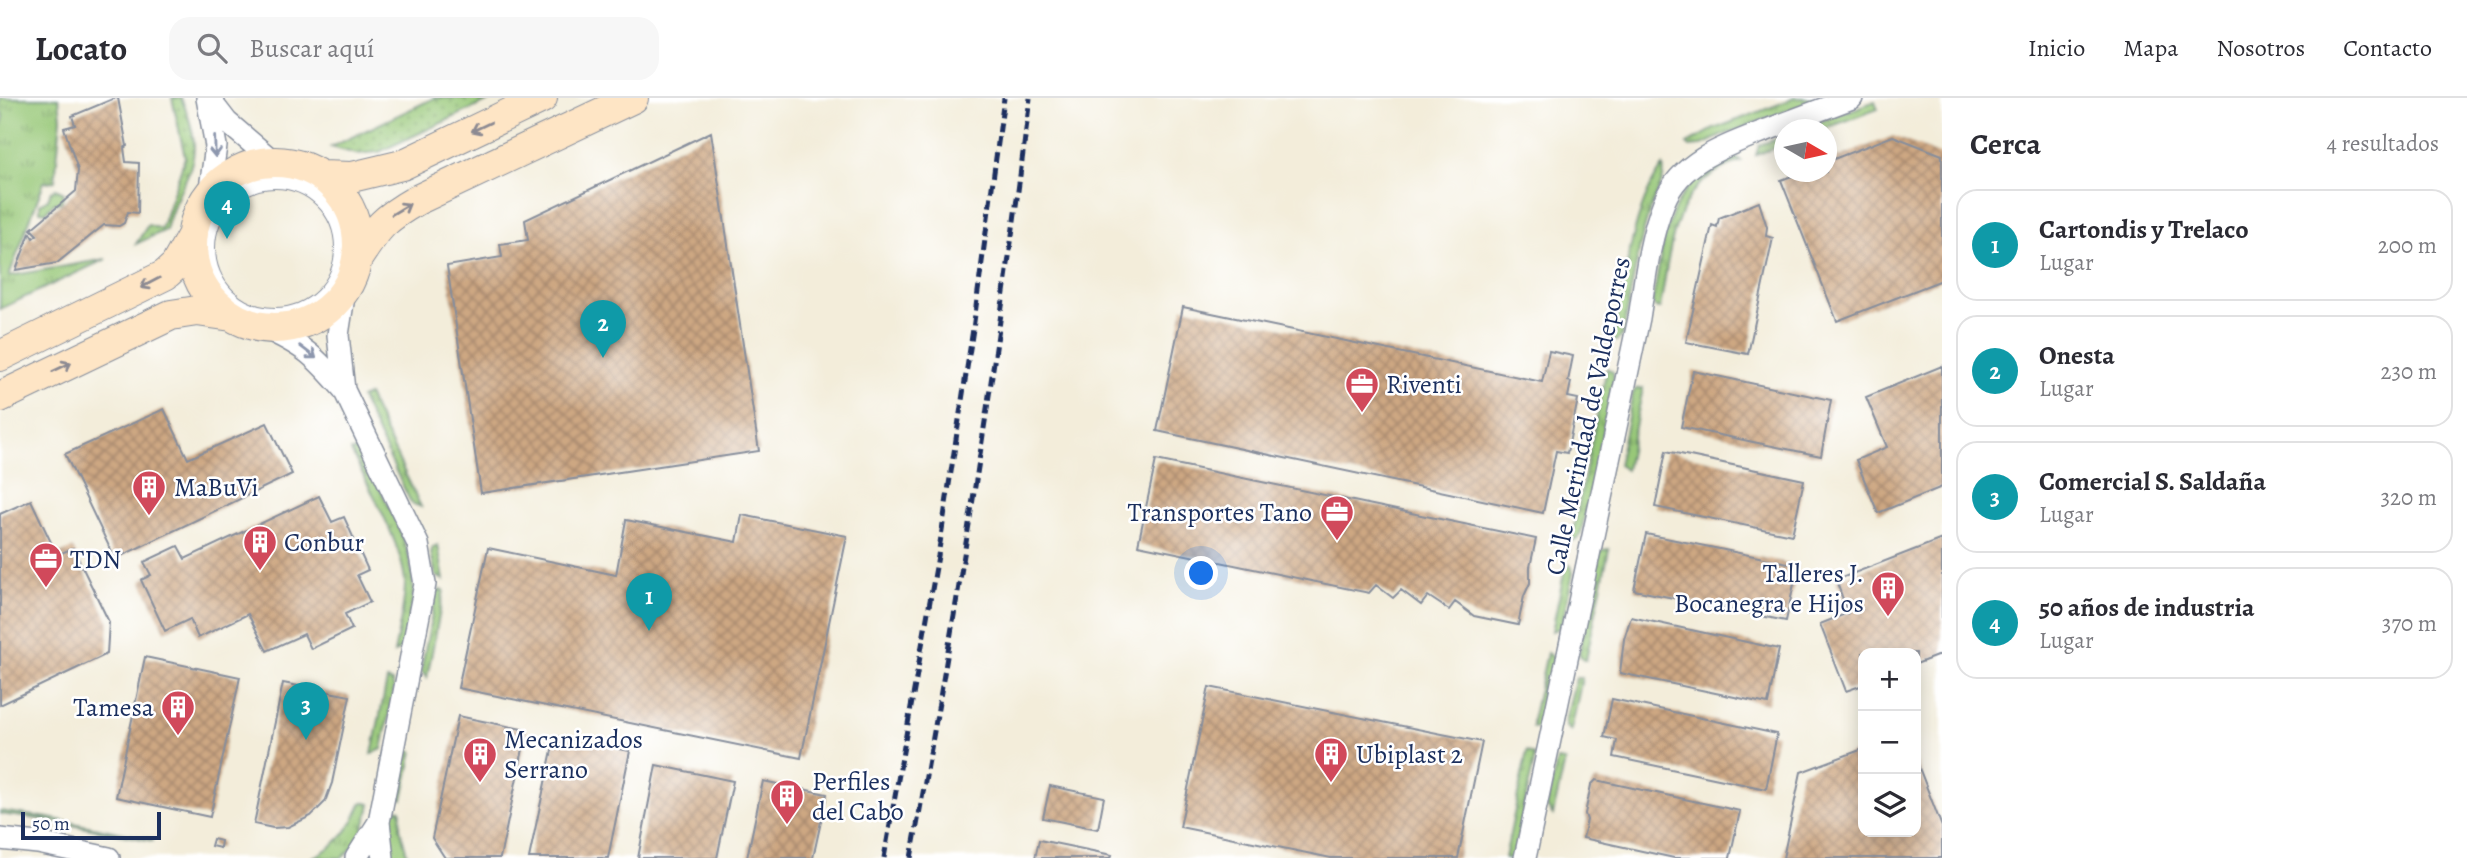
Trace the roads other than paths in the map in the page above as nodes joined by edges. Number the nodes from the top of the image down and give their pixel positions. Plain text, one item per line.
1 (208, 98) edge
2 (542, 98) edge
3 (633, 98) edge
4 (1852, 98) edge
5 (274, 162) junction
6 (321, 176) junction
7 (209, 195) junction
8 (193, 233) junction
9 (357, 259) junction
10 (345, 290) junction
11 (318, 301) joint
12 (232, 316) junction
13 (261, 327) junction
14 (0, 356) edge
15 (344, 390) junction
16 (0, 397) edge
17 (379, 822) junction
18 (0, 839) edge
19 (108, 858) edge
20 (356, 858) edge
21 (383, 858) edge
22 (1525, 858) edge

1 - 5 street
1 -> 7 street
2 -> 6 main road
9 -> 3 main road
4 - 22 street, Calle Merindad de Valdeporres
5 - 6 main road
5 - 7 main road
6 - 9 main road
7 - 8 main road
8 - 12 main road
8 -> 14 main road
9 - 10 main road
10 - 13 main road
10 - 15 street
11 - 11 street
12 - 13 main road
16 -> 12 main road
13 -> 15 street
15 - 17 street
17 - 20 street
17 - 21 street
18 - 19 street

